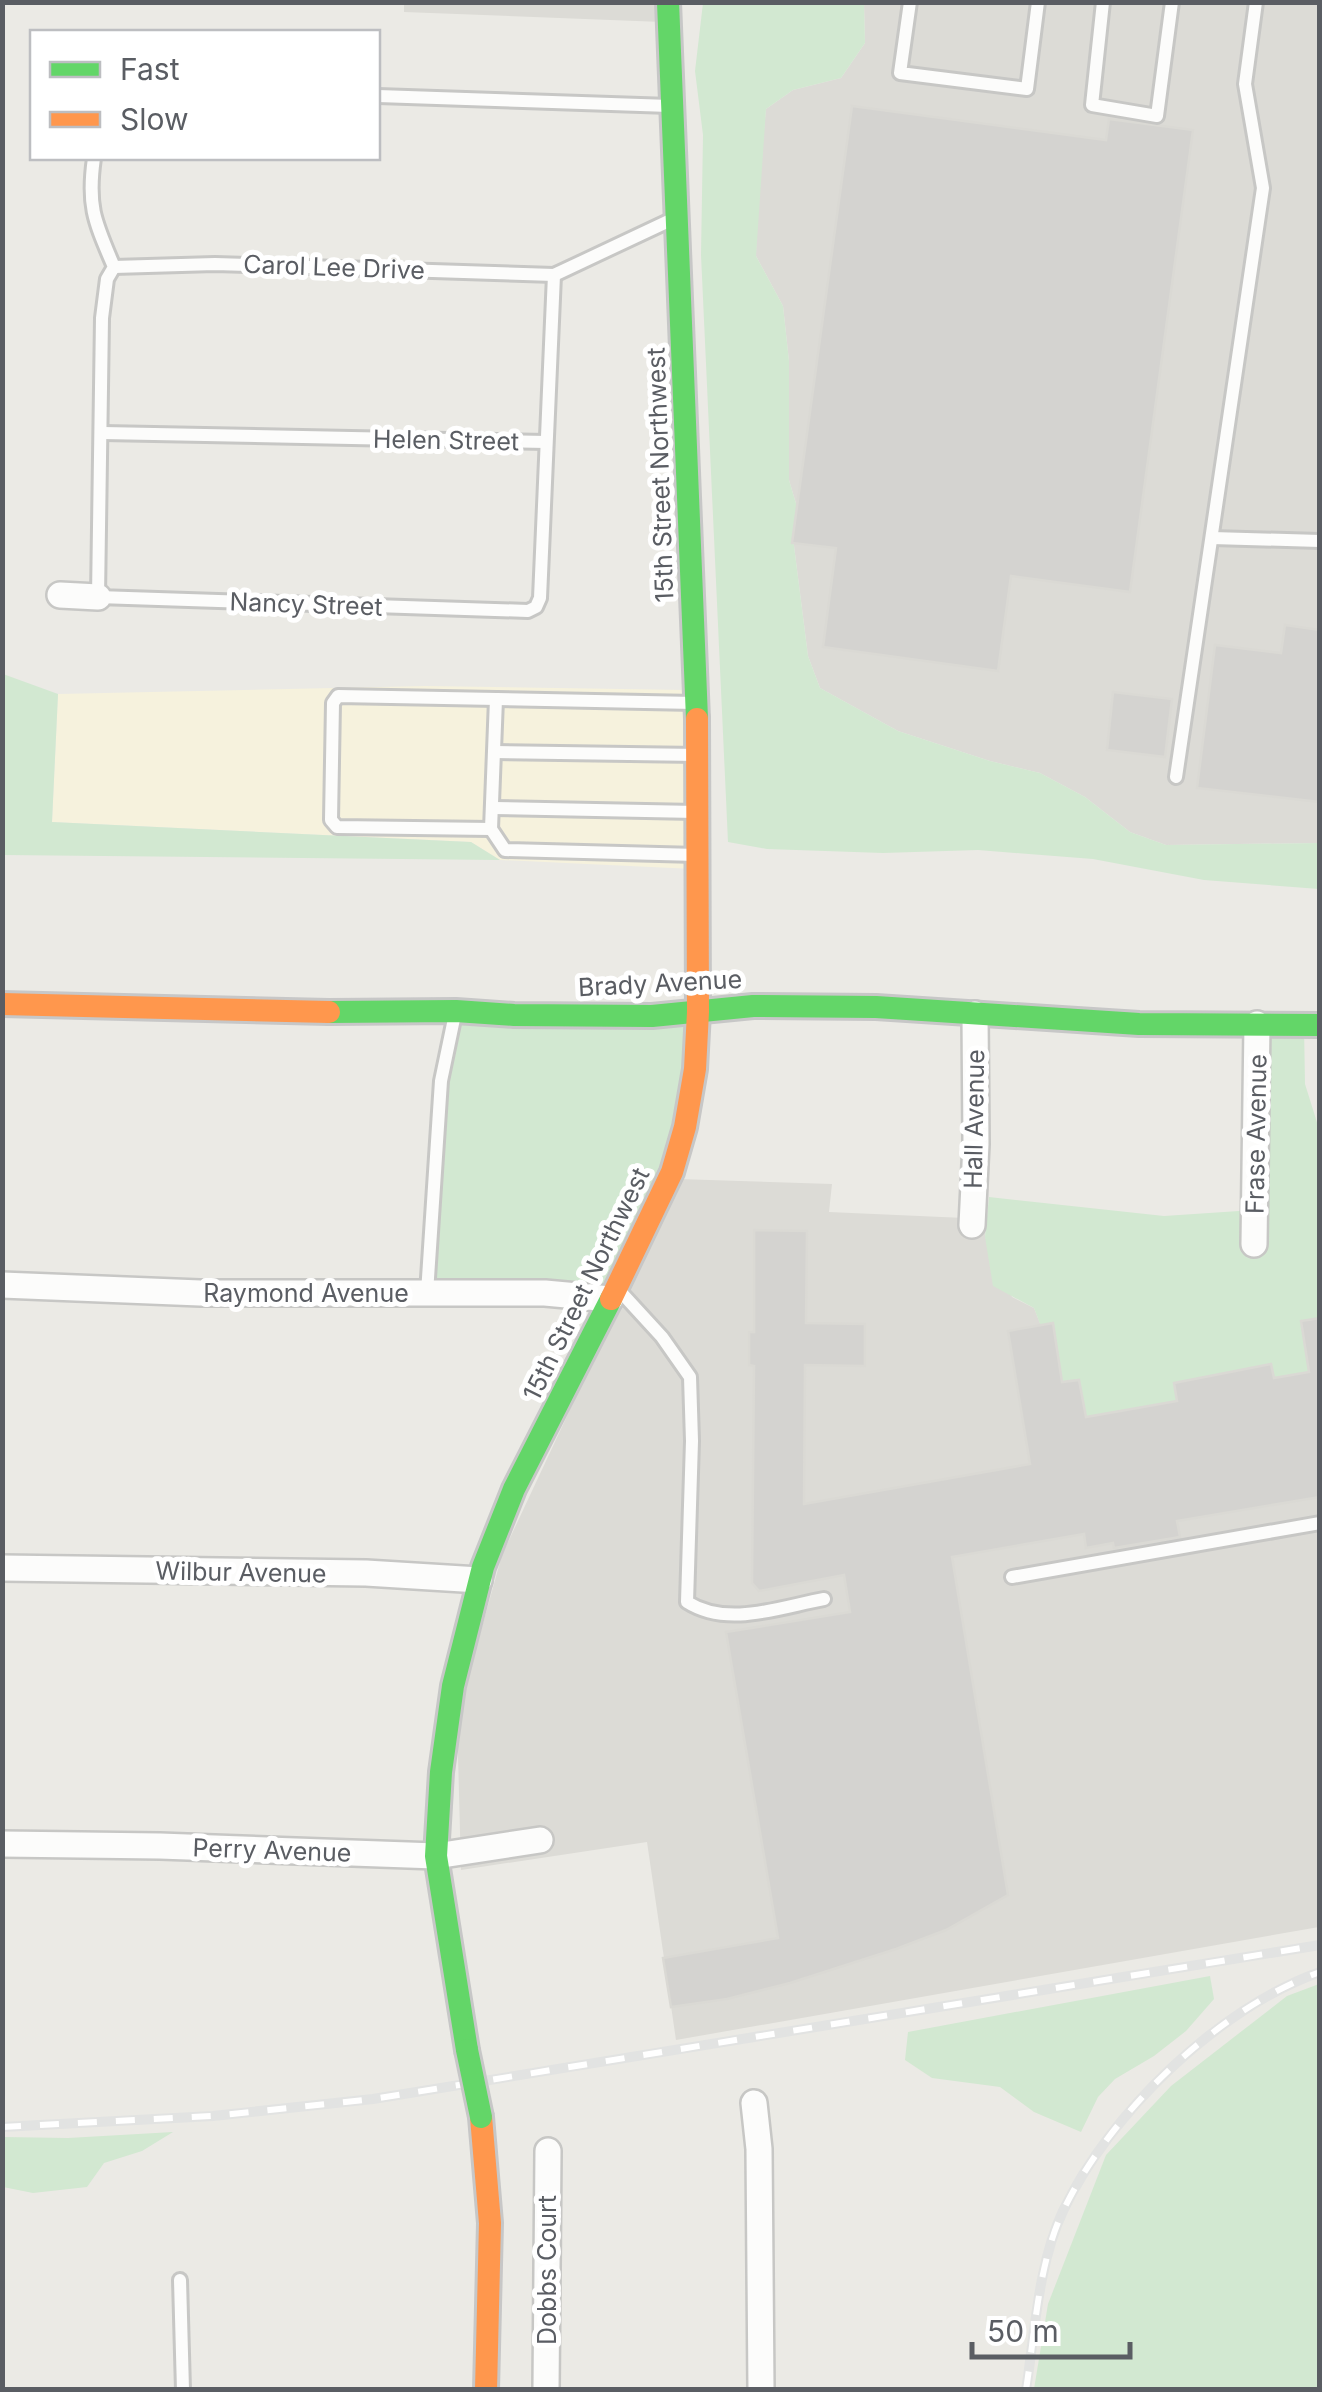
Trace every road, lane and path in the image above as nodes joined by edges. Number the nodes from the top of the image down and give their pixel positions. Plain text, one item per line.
1 (668, 2) edge
2 (910, 2) edge
3 (1038, 2) edge
4 (1102, 2) edge
5 (1172, 2) edge
6 (1256, 2) edge
7 (380, 96) edge
8 (670, 106) junction
9 (94, 160) edge
10 (677, 218) junction
11 (114, 267) junction
12 (554, 276) junction
13 (103, 432) junction
14 (546, 442) junction
15 (1212, 538) junction
16 (1320, 541) edge
17 (60, 595) dead end
18 (98, 597) junction
19 (496, 699) junction
20 (697, 703) junction
21 (495, 752) junction
22 (698, 754) junction
23 (1176, 777) dead end
24 (494, 808) junction
25 (699, 812) junction
26 (491, 829) junction
27 (700, 855) junction
28 (2, 1004) edge
29 (456, 1011) junction
30 (698, 1012) junction
31 (975, 1014) junction
32 (1256, 1024) junction
33 (1320, 1025) edge
34 (972, 1225) dead end
35 (1254, 1244) dead end
36 (2, 1284) edge
37 (427, 1293) junction
38 (613, 1294) junction
39 (1320, 1523) edge
40 (2, 1568) edge
41 (1012, 1576) dead end
42 (479, 1580) junction
43 (824, 1599) dead end
44 (540, 1840) dead end
45 (2, 1844) edge
46 (436, 1856) junction
47 (754, 2104) dead end
48 (548, 2151) dead end
49 (180, 2280) dead end
50 (183, 2390) edge
51 (486, 2390) edge
52 (546, 2390) edge
53 (761, 2390) edge

1 - 8 street, 15th Street Northwest
2 - 3 lane
4 - 5 lane
6 - 15 lane
7 - 8 lane
8 - 10 street, 15th Street Northwest
9 - 11 lane
10 - 12 lane
10 - 20 street, 15th Street Northwest
11 - 12 lane, Carol Lee Drive
11 - 13 lane
12 - 14 lane, Helen Street
13 - 14 lane, Helen Street
13 - 18 lane
14 - 18 lane, Nancy Street
15 - 16 lane
15 - 23 lane
17 - 18 street
19 - 20 lane
19 - 21 lane
19 - 26 lane
20 - 22 street, 15th Street Northwest
21 - 22 lane
21 - 24 lane
22 - 25 street, 15th Street Northwest
24 - 25 lane
24 - 26 lane
25 - 27 street, 15th Street Northwest
26 - 27 lane
27 - 30 street, 15th Street Northwest
28 - 29 street, Brady Avenue
29 - 30 street, Brady Avenue
29 - 37 lane
30 - 31 street, Brady Avenue
30 - 38 street, 15th Street Northwest
31 - 32 street, Brady Avenue
31 - 34 street, Hall Avenue
32 - 33 street, Brady Avenue
32 - 35 street, Frase Avenue
36 - 37 street, Raymond Avenue
37 - 38 street, Raymond Avenue
38 - 42 street, 15th Street Northwest
38 - 43 lane
39 - 41 lane
40 - 42 street, Wilbur Avenue
42 - 46 street, 15th Street Northwest
44 - 46 street, Perry Avenue
45 - 46 street, Perry Avenue
46 - 51 street, 15th Street Northwest, bridge
47 - 53 street
48 - 52 street, Dobbs Court
49 - 50 lane

